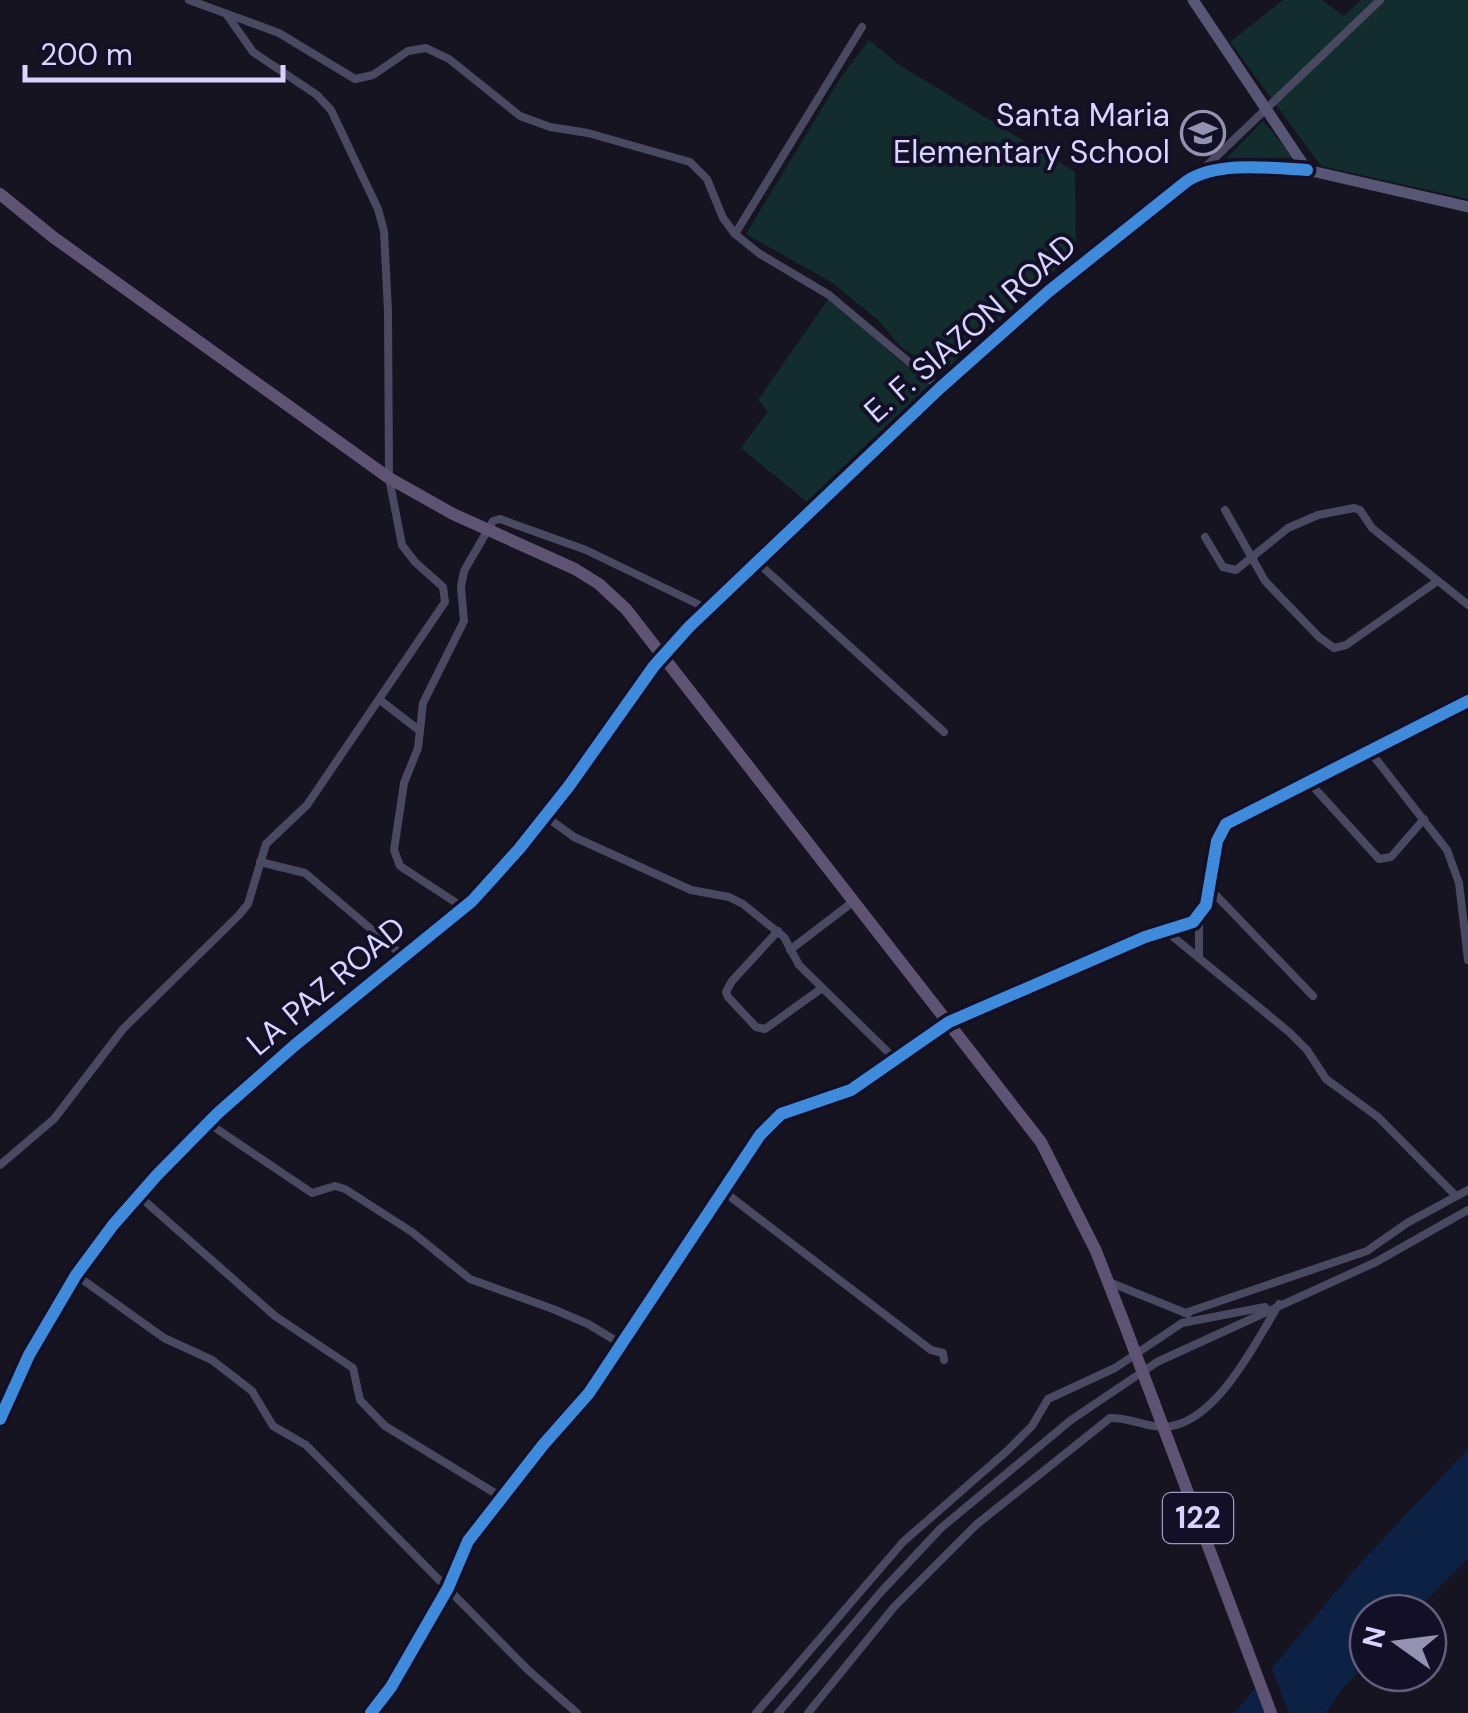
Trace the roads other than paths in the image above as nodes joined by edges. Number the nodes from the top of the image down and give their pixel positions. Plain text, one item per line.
1 (189, 0) edge
2 (1194, 0) edge
3 (1380, 0) edge
4 (227, 15) junction
5 (862, 27) dead end
6 (1265, 110) junction
7 (1307, 170) junction
8 (1198, 174) junction
9 (0, 194) edge
10 (1468, 207) edge
11 (735, 234) junction
12 (940, 388) junction
13 (388, 478) junction
14 (1225, 510) dead end
15 (489, 531) junction
16 (1205, 537) dead end
17 (1254, 557) junction
18 (757, 562) junction
19 (1436, 582) junction
20 (1468, 605) edge
21 (708, 610) junction
22 (663, 655) junction
23 (380, 700) junction
24 (1468, 701) edge
25 (420, 731) junction
26 (944, 732) dead end
27 (1368, 749) junction
28 (1308, 780) junction
29 (546, 816) junction
30 (1424, 819) junction
31 (260, 862) junction
32 (1454, 866) junction
33 (1468, 878) edge
34 (1209, 888) junction
35 (854, 901) junction
36 (464, 908) junction
37 (1199, 916) junction
38 (778, 931) junction
39 (1166, 932) junction
40 (790, 950) junction
41 (404, 958) junction
42 (1199, 958) junction
43 (1468, 960) edge
44 (822, 988) junction
45 (1313, 996) dead end
46 (949, 1022) junction
47 (896, 1060) junction
48 (208, 1123) junction
49 (0, 1165) edge
50 (1468, 1190) edge
51 (723, 1191) junction
52 (139, 1196) junction
53 (1456, 1196) junction
54 (1468, 1210) edge
55 (76, 1275) junction
56 (1109, 1282) junction
57 (1279, 1304) junction
58 (1185, 1313) junction
59 (1196, 1318) junction
60 (623, 1345) junction
61 (944, 1360) dead end
62 (0, 1419) edge
63 (503, 1498) junction
64 (448, 1588) junction
65 (371, 1713) edge
66 (577, 1713) edge
67 (756, 1713) edge
68 (778, 1713) edge
69 (808, 1713) edge
70 (1272, 1713) edge

1 - 4 street
2 - 6 street
3 - 6 street
4 - 11 street
4 - 13 street
5 - 11 street
6 - 7 street
6 - 8 street
7 - 8 street
7 - 10 street
8 - 12 street, E. F. SIAZON ROAD
9 - 13 main road, 122
11 - 12 street
12 - 18 street, E. F. SIAZON ROAD
13 - 15 main road, 122
13 - 23 street
14 - 17 street
15 - 21 street
15 - 22 main road, 122
15 - 25 street
16 - 17 street
17 - 19 street
17 - 19 street
18 - 21 street, E. F. SIAZON ROAD
18 - 26 street
19 - 20 street
21 - 22 street, LA PAZ ROAD
22 - 29 street, LA PAZ ROAD
22 - 35 main road, 122
23 - 25 street
23 - 31 street
24 - 27 street
25 - 36 street
27 - 28 street
27 - 30 street
28 - 30 street
28 - 34 street
29 - 36 street, LA PAZ ROAD
29 - 38 street
30 - 32 street
31 - 41 street
31 - 49 street
32 - 33 street
32 - 43 street
34 - 37 street
34 - 45 street
35 - 40 street
35 - 46 main road, 122
36 - 41 street, LA PAZ ROAD
37 - 39 street
37 - 42 street
38 - 40 street
38 - 44 street
39 - 42 street
39 - 46 street
40 - 44 street
41 - 48 street, LA PAZ ROAD
42 - 53 street
44 - 47 street
46 - 47 street
46 - 56 main road, 122
47 - 51 street
48 - 52 street, LA PAZ ROAD
48 - 60 street
50 - 53 street
51 - 60 street
51 - 61 street
52 - 55 street, LA PAZ ROAD
52 - 63 street
53 - 58 street
54 - 57 street
55 - 62 street, LA PAZ ROAD
55 - 64 street
56 - 58 street
56 - 70 main road, 122, bridge
57 - 59 street
57 - 68 street
57 - 69 street
58 - 59 street
59 - 67 street
60 - 63 street
63 - 64 street
64 - 65 street
64 - 66 street

